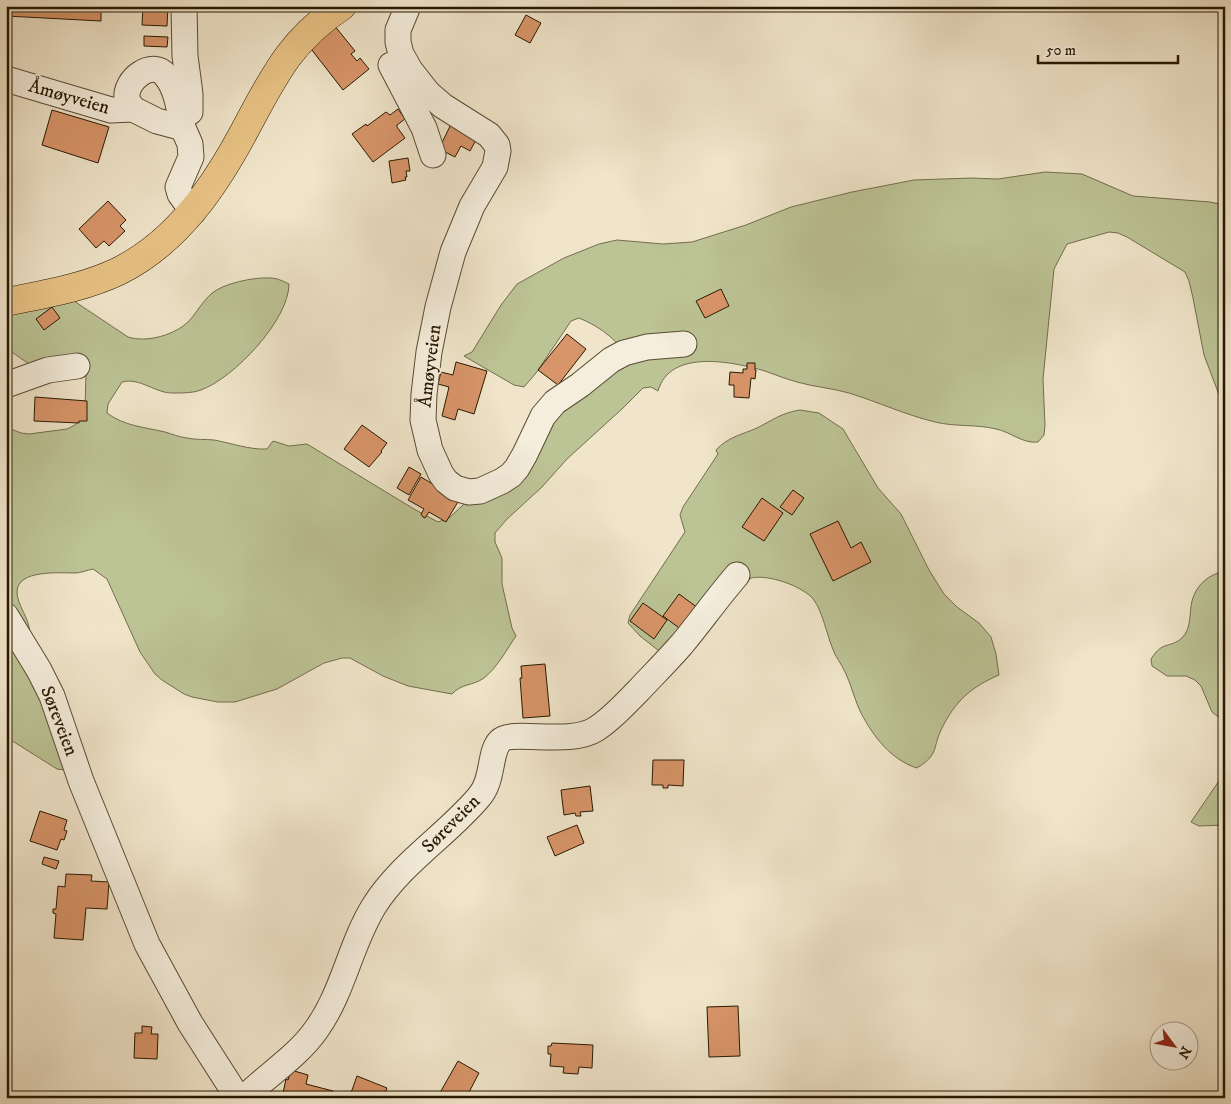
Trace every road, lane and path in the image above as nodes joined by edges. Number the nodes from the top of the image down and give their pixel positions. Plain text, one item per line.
1 (184, 6) edge
2 (342, 6) edge
3 (408, 6) edge
4 (398, 30) junction
5 (6, 79) edge
6 (133, 109) junction
7 (183, 128) junction
8 (433, 155) dead end
9 (192, 212) junction
10 (6, 302) edge
11 (684, 344) dead end
12 (77, 366) dead end
13 (6, 385) edge
14 (737, 575) dead end
15 (6, 616) edge
16 (238, 1098) edge
17 (244, 1098) edge

1 - 7 street
2 - 9 main road
3 - 4 street
4 - 8 street
4 - 11 street, Åmøyveien
5 - 6 street, Åmøyveien
6 - 7 street, Åmøyveien
6 - 7 street, Åmøyveien
7 - 9 street, Åmøyveien
9 - 10 main road
12 - 13 street
14 - 17 street, Søreveien
15 - 16 street, Søreveien

